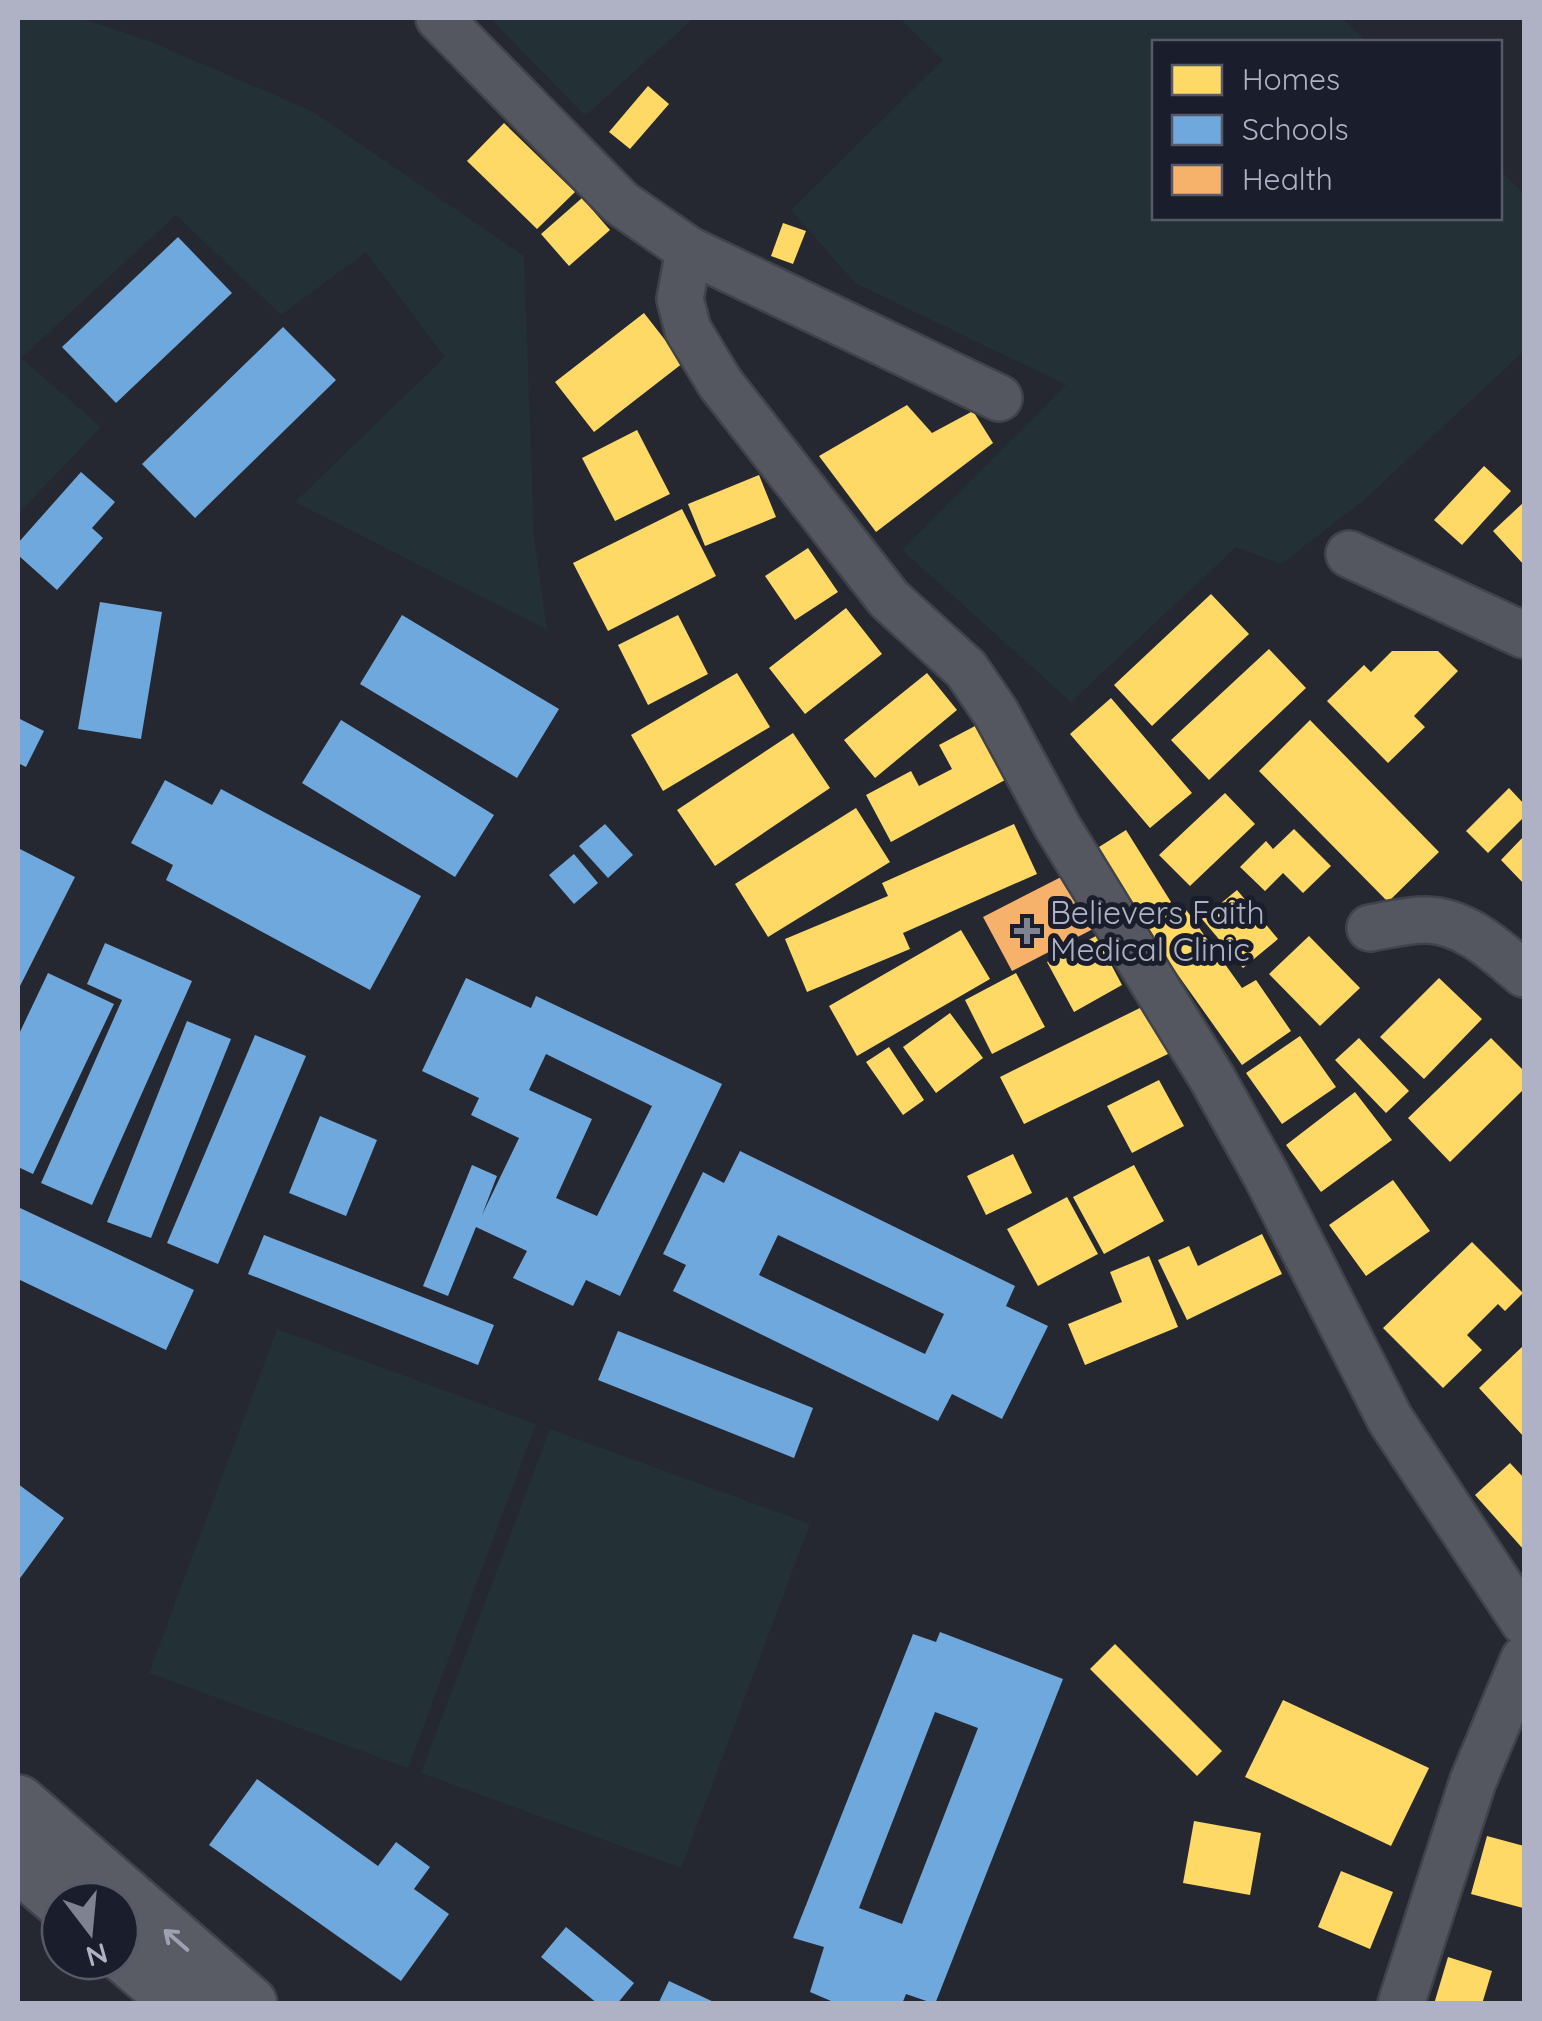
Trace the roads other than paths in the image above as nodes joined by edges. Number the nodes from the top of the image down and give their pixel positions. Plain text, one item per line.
1 (439, 18) edge
2 (689, 250) junction
3 (1000, 398) dead end
4 (1349, 554) dead end
5 (1524, 635) edge
6 (1370, 928) dead end
7 (1524, 974) edge
8 (1524, 1622) edge
9 (1524, 1659) edge
10 (18, 1803) edge
11 (18, 1863) edge
12 (40, 1882) edge
13 (140, 1967) edge
14 (182, 2004) edge
15 (250, 2004) edge
16 (1401, 2004) edge

1 - 2 street
2 - 3 street
2 - 8 street
4 - 5 street
6 - 7 street
9 - 16 street
15 -> 10 main road
11 - 12 main road
13 - 14 main road

